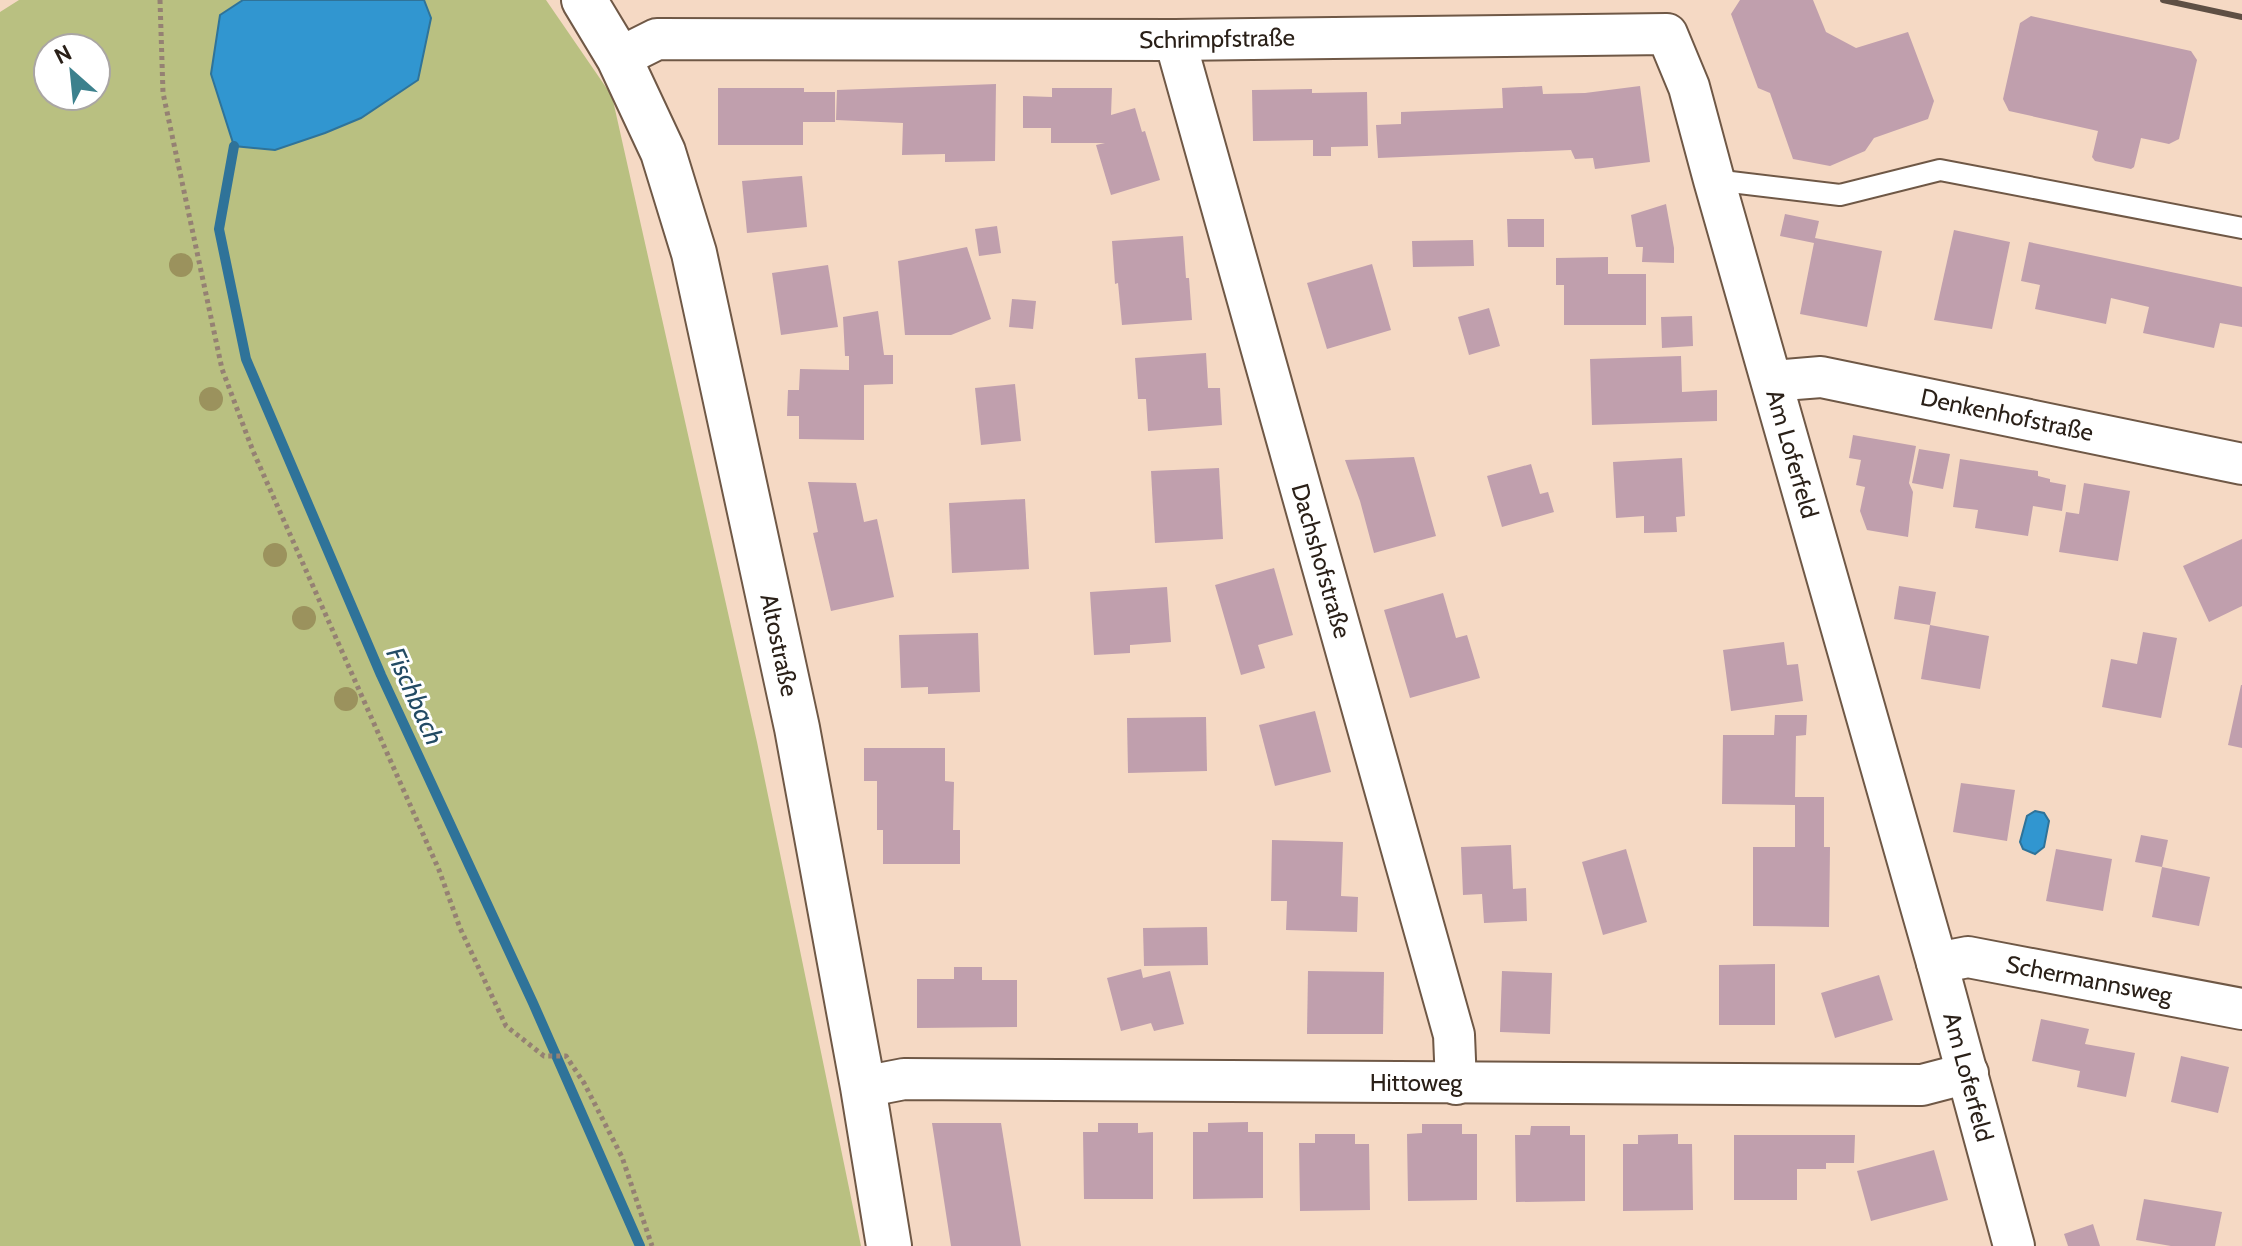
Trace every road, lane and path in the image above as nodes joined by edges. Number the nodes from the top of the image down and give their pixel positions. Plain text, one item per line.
1 (160, 0) edge
2 (584, 0) edge
3 (1175, 40) junction
4 (619, 58) junction
5 (1714, 180) junction
6 (2242, 228) edge
7 (1772, 381) junction
8 (2242, 464) edge
9 (1937, 963) junction
10 (2242, 1009) edge
11 (1968, 1073) junction
12 (1456, 1084) junction
13 (863, 1087) junction
14 (652, 1246) edge
15 (889, 1246) edge
16 (2014, 1246) edge

1 - 14 path
2 - 4 main road, Altostraße
3 - 4 street, Schrimpfstraße
3 - 5 street, Schrimpfstraße
3 - 12 street, Dachshofstraße
4 - 13 main road, Altostraße
5 - 6 lane
5 - 7 street, Am Loferfeld
7 - 8 street, Denkenhofstraße
7 - 9 street, Am Loferfeld
9 - 10 street, Schermannsweg
9 - 11 street, Am Loferfeld
11 - 12 street, Hittoweg
11 - 16 street, Am Loferfeld
12 - 13 street, Hittoweg
13 - 15 main road, Altostraße

